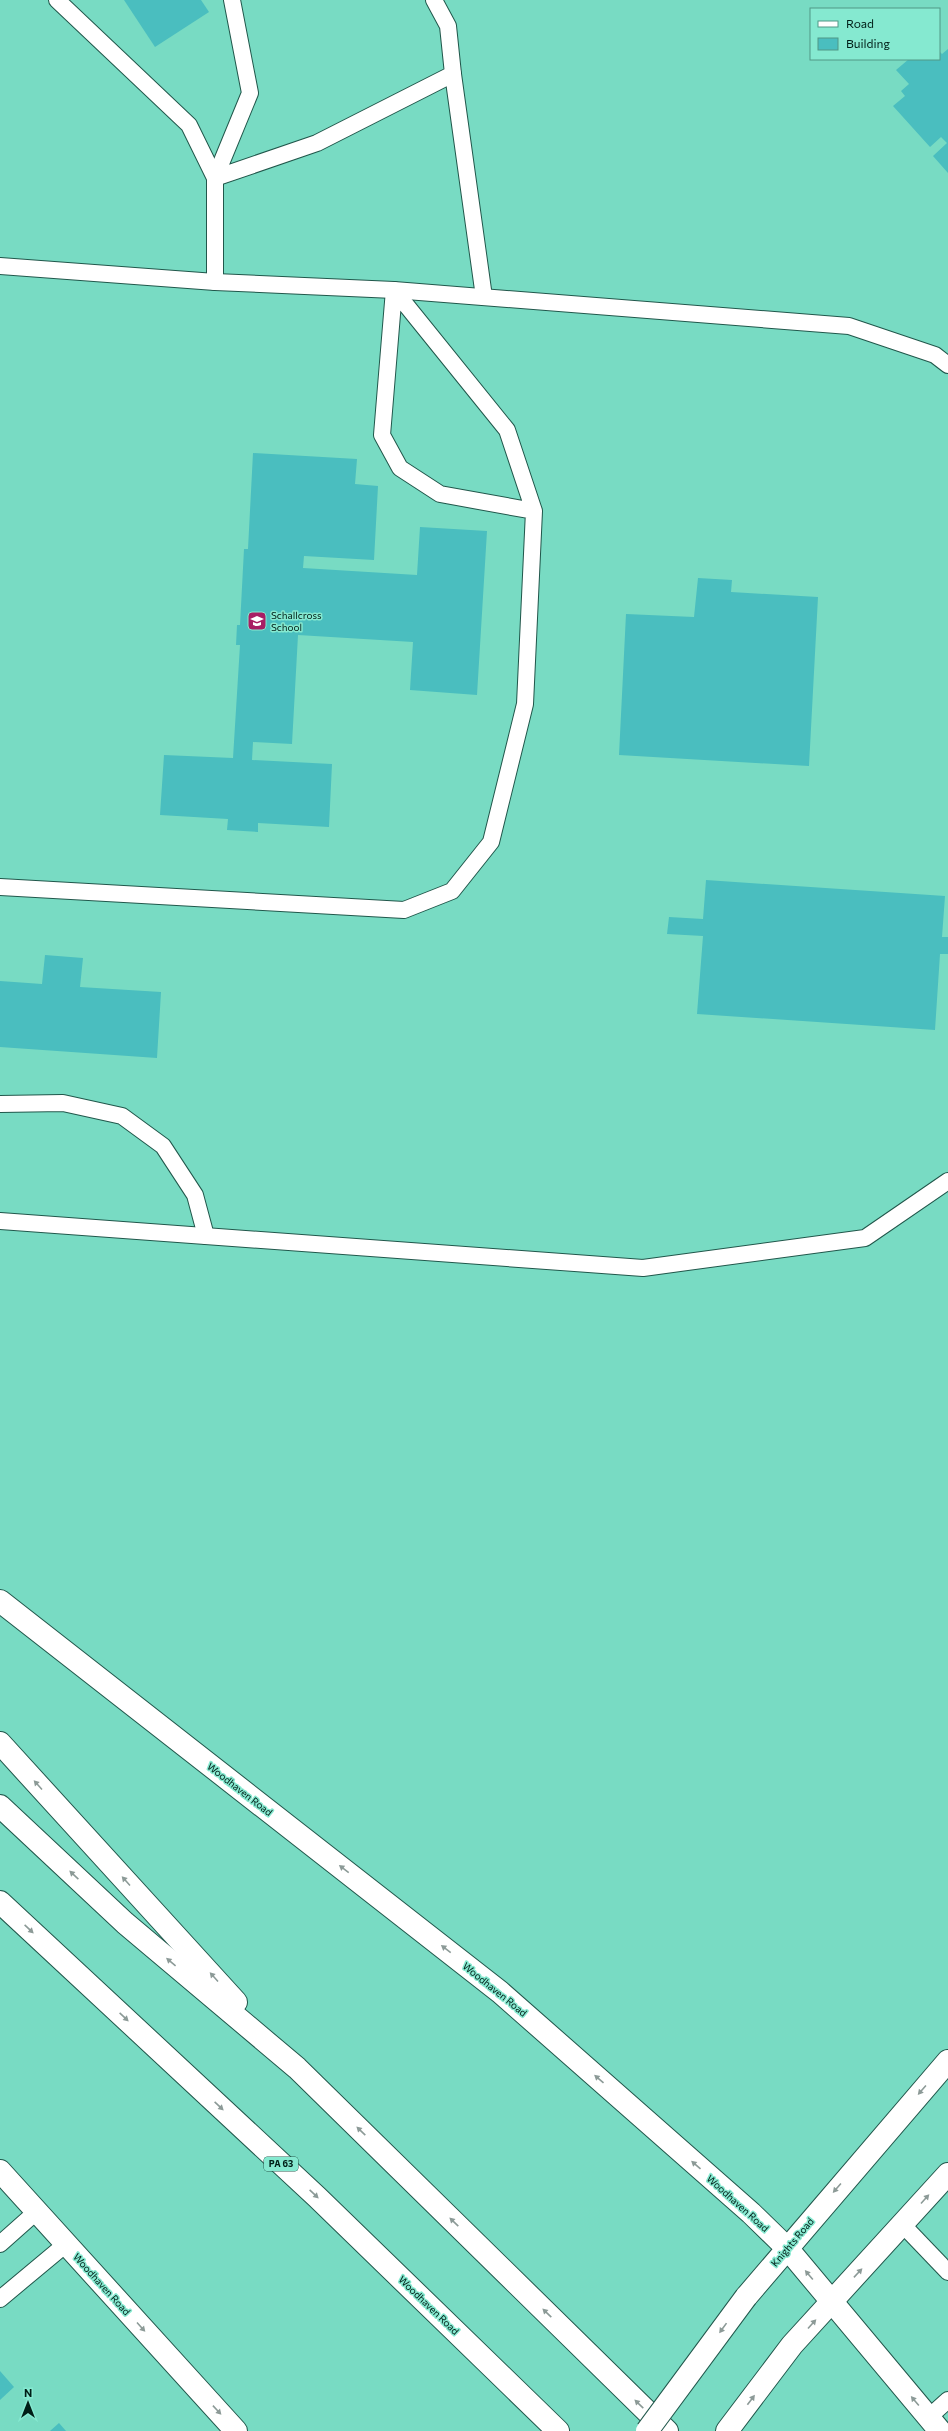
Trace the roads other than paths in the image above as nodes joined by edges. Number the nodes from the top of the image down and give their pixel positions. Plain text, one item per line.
1 (57, 0) edge
2 (232, 0) edge
3 (434, 0) edge
4 (453, 74) junction
5 (215, 178) junction
6 (0, 266) edge
7 (215, 282) junction
8 (394, 290) junction
9 (484, 297) junction
10 (948, 365) edge
11 (534, 511) junction
12 (0, 888) edge
13 (0, 1104) edge
14 (948, 1181) edge
15 (0, 1221) edge
16 (206, 1236) junction
17 (0, 1601) edge
18 (0, 1743) edge
19 (0, 1806) edge
20 (0, 1902) edge
21 (948, 2061) edge
22 (297, 2068) junction
23 (0, 2171) edge
24 (948, 2174) edge
25 (36, 2212) junction
26 (902, 2224) junction
27 (0, 2244) edge
28 (66, 2244) junction
29 (787, 2248) junction
30 (948, 2272) edge
31 (0, 2299) edge
32 (832, 2302) junction
33 (948, 2400) edge
34 (934, 2424) edge
35 (236, 2431) edge
36 (558, 2431) edge
37 (647, 2431) edge
38 (667, 2431) edge
39 (727, 2431) edge

1 - 5 lane
2 - 5 lane
3 - 4 lane
4 - 5 lane
4 - 9 lane
5 - 7 lane
6 - 7 lane
7 - 8 lane
8 - 9 lane
8 - 11 lane
8 - 11 lane
9 - 10 lane
11 - 12 lane
13 - 16 lane
14 - 16 lane
15 - 16 lane
29 -> 17 main road, Woodhaven Road
22 -> 18 main road
22 -> 19 main road
20 -> 36 main road, Woodhaven Road / PA 63
21 -> 29 main road, Knights Road
38 -> 22 main road
23 - 25 main road, Woodhaven Road
26 -> 24 main road
25 - 27 lane
25 - 28 main road, Woodhaven Road
26 - 30 lane
32 -> 26 main road
28 - 31 lane
28 -> 35 main road, Woodhaven Road
32 -> 29 main road, Woodhaven Road
29 -> 37 main road, Knights Road, bridge
34 -> 32 main road, Woodhaven Road
39 -> 32 main road
33 - 34 lane

